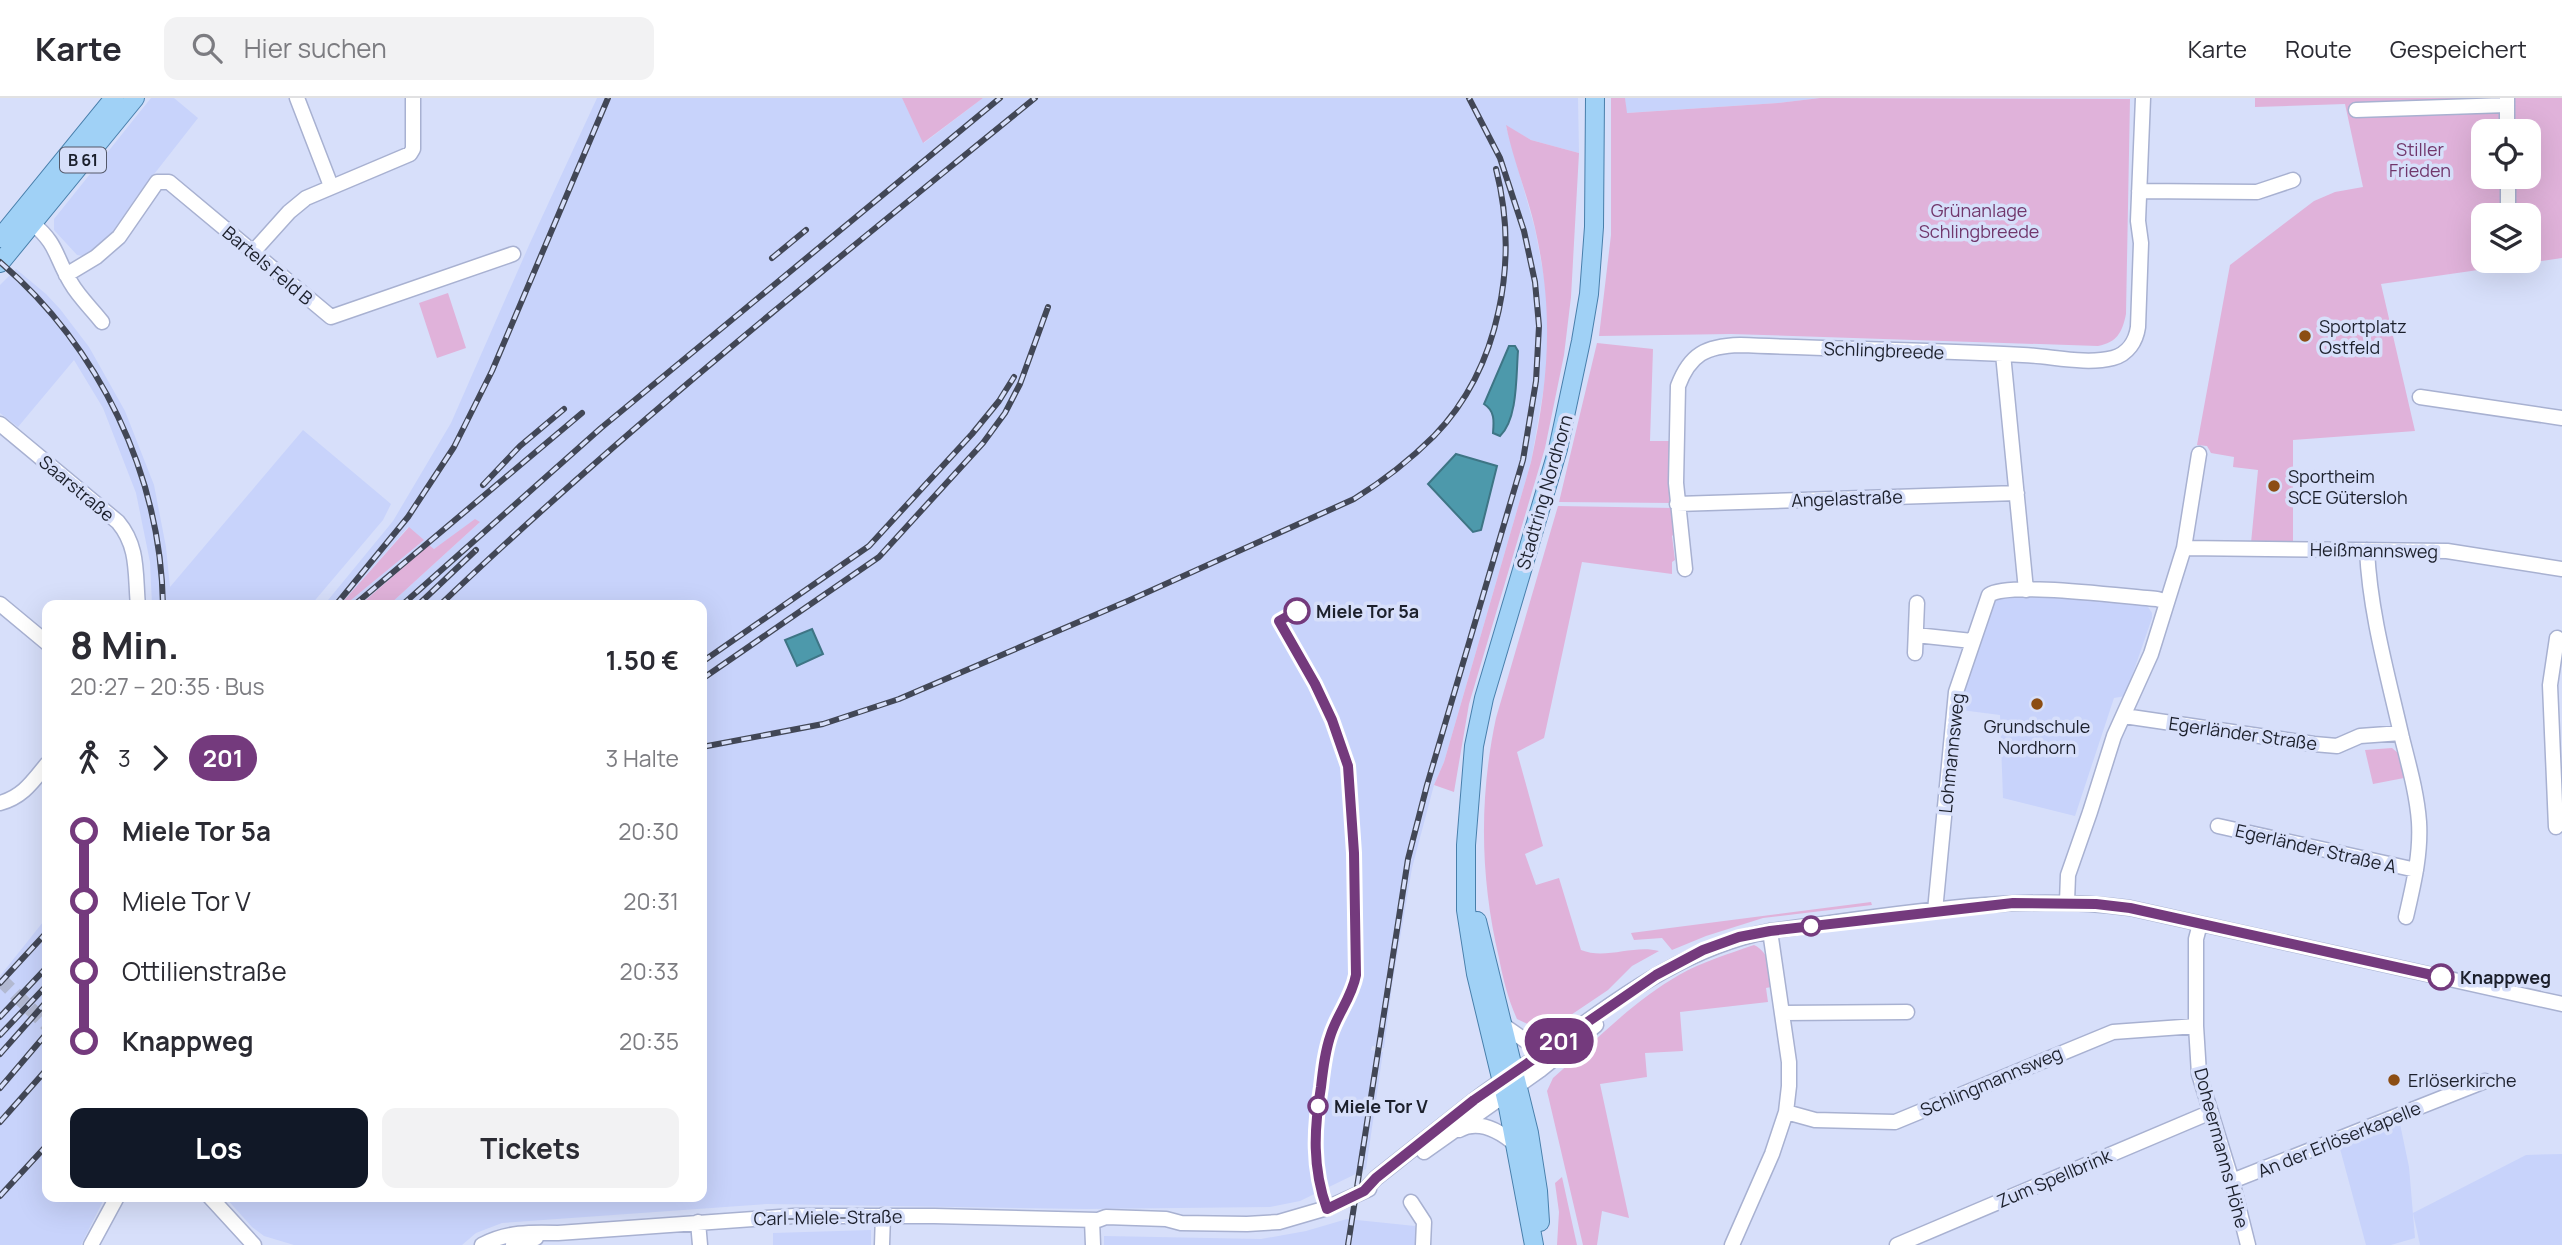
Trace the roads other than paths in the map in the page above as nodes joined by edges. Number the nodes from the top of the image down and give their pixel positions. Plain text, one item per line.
1 (114, 98) edge
2 (135, 98) edge
3 (297, 98) edge
4 (413, 98) edge
5 (1595, 98) edge
6 (2143, 98) edge
7 (2507, 101) edge
8 (2356, 110) dead end
9 (2507, 119) edge
10 (2293, 180) dead end
11 (331, 186) junction
12 (2140, 191) junction
13 (32, 223) junction
14 (0, 238) edge
15 (253, 251) junction
16 (513, 254) dead end
17 (0, 263) edge
18 (66, 275) junction
19 (102, 322) dead end
20 (2003, 354) junction
21 (2420, 397) dead end
22 (2562, 418) edge
23 (0, 424) edge
24 (2199, 454) dead end
25 (2017, 493) junction
26 (1678, 504) junction
27 (2184, 548) junction
28 (2367, 550) junction
29 (1685, 569) dead end
30 (2562, 569) edge
31 (2026, 590) junction
32 (138, 600) edge
33 (1917, 603) dead end
34 (2167, 603) junction
35 (0, 604) edge
36 (1916, 635) junction
37 (2557, 638) dead end
38 (42, 639) edge
39 (1972, 641) junction
40 (1915, 653) dead end
41 (2124, 716) junction
42 (2557, 728) edge
43 (2401, 733) junction
44 (42, 770) edge
45 (0, 803) edge
46 (2218, 826) dead end
47 (2556, 827) dead end
48 (2416, 870) junction
49 (1466, 881) junction
50 (2067, 902) junction
51 (1935, 911) junction
52 (2406, 917) dead end
53 (2200, 924) junction
54 (1770, 931) junction
55 (1639, 986) junction
56 (2562, 1004) edge
57 (1907, 1012) dead end
58 (1783, 1013) junction
59 (1503, 1025) junction
60 (2196, 1026) junction
61 (1562, 1039) junction
62 (2485, 1081) dead end
63 (1509, 1084) junction
64 (1786, 1112) junction
65 (2211, 1112) junction
66 (1448, 1136) junction
67 (1516, 1145) junction
68 (2232, 1181) junction
69 (1364, 1191) junction
70 (114, 1202) edge
71 (214, 1202) edge
72 (1411, 1202) dead end
73 (883, 1215) junction
74 (1095, 1220) junction
75 (698, 1222) junction
76 (558, 1233) junction
77 (252, 1244) edge
78 (91, 1245) edge
79 (482, 1245) edge
80 (513, 1245) edge
81 (700, 1245) edge
82 (882, 1245) edge
83 (1093, 1245) edge
84 (1423, 1245) edge
85 (1534, 1245) edge
86 (1541, 1245) edge
87 (1732, 1245) edge
88 (1897, 1245) edge
89 (2248, 1245) edge

1 - 14 main road, B 61
2 - 13 main road, B 61
3 - 11 street
4 - 11 street
5 - 49 main road, Stadtring Nordhorn
6 - 12 street, Schlingbreede
7 - 8 street
7 - 9 street
10 - 12 street
11 - 15 street
12 - 20 street, Schlingbreede
13 - 17 main road, B 61
13 - 18 street
15 - 16 street, Bartels Feld B
15 - 18 street, Bartels Feld B
18 - 19 street
20 - 25 street
20 - 26 street, Schlingbreede
21 - 22 street
23 - 32 street, Saarstraße
24 - 27 street
25 - 26 street, Angelastraße
25 - 31 street
26 - 29 street, Schlingbreede
27 - 28 street, Heißmannsweg
27 - 34 street
28 - 30 street, Heißmannsweg
28 - 43 street
31 - 34 street, Lohmannsweg
31 - 39 street, Lohmannsweg
33 - 36 street
34 - 41 street
35 - 38 street
36 - 39 street
36 - 40 street
37 - 42 street
39 - 51 street, Lohmannsweg
41 - 43 street, Egerländer Straße
41 - 50 street
42 - 47 street
43 - 48 street, Egerländer Straße A
44 - 45 street
46 - 48 street, Egerländer Straße A
48 - 52 street
49 - 59 main road, Stadtring Nordhorn
49 - 63 main road, Stadtring Nordhorn
50 - 51 street, Carl-Miele-Straße
50 - 53 street, Carl-Miele-Straße
51 - 54 street, Carl-Miele-Straße
53 - 56 street, Carl-Miele-Straße
53 - 60 street, Doheermanns Höhe
54 - 55 street, Carl-Miele-Straße
54 - 58 street
55 - 61 street, Carl-Miele-Straße
55 - 63 street, Carl-Miele-Straße
57 - 58 street
58 - 64 street
59 - 61 street
59 - 63 main road, Stadtring Nordhorn
60 - 64 street, Schlingmannsweg
60 - 65 street, Doheermanns Höhe
61 - 63 street, Carl-Miele-Straße
62 - 68 street, An der Erlöserkapelle
63 - 66 street, Carl-Miele-Straße
63 - 67 main road
63 - 69 street, Carl-Miele-Straße
63 - 86 main road
64 - 87 street
65 - 68 street, Doheermanns Höhe
65 - 88 street, Zum Spellbrink
66 - 67 street
66 - 69 street, Carl-Miele-Straße
67 - 85 main road
68 - 89 street, Doheermanns Höhe
69 - 74 street, Carl-Miele-Straße
70 - 78 street
71 - 77 street
72 - 84 street
73 - 74 street, Carl-Miele-Straße
73 - 75 street, Carl-Miele-Straße
73 - 82 street
74 - 83 street
75 - 76 street, Carl-Miele-Straße
75 - 81 street
76 - 79 street, Carl-Miele-Straße
76 - 80 street, Carl-Miele-Straße

